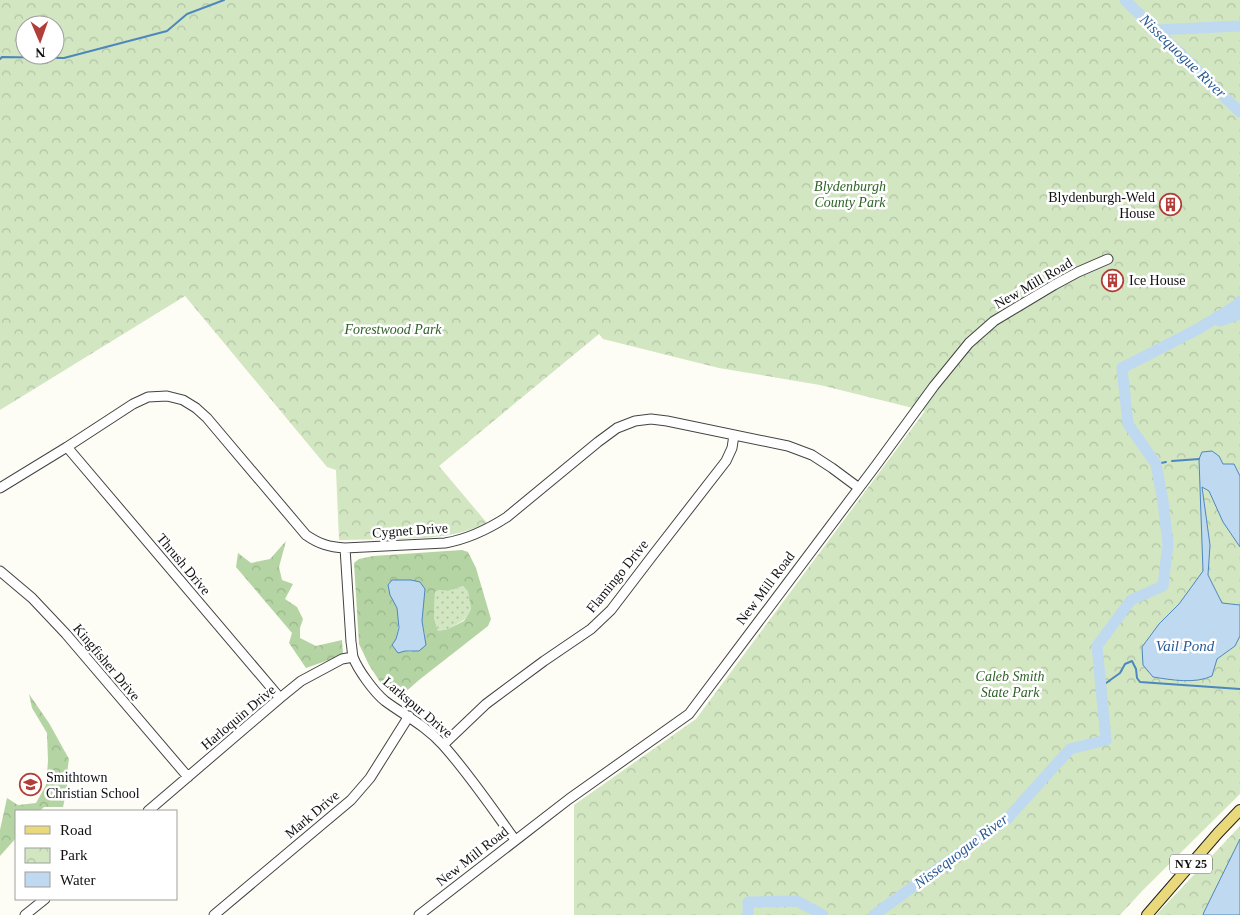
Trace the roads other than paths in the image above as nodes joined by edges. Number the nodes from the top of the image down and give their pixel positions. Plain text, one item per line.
1 (1108, 258) dead end
2 (734, 435) junction
3 (67, 447) junction
4 (0, 488) edge
5 (859, 488) junction
6 (345, 548) junction
7 (0, 571) edge
8 (353, 657) junction
9 (280, 698) junction
10 (409, 716) junction
11 (443, 744) junction
12 (188, 778) junction
13 (149, 810) edge
14 (1240, 810) edge
15 (515, 840) junction
16 (43, 900) edge
17 (25, 915) edge
18 (214, 915) edge
19 (420, 915) edge
20 (1146, 915) edge

1 - 5 street, New Mill Road
2 - 5 street, Cygnet Drive
2 - 6 street, Cygnet Drive
2 - 11 street, Flamingo Drive
3 - 4 street, Cygnet Drive
3 - 6 street, Cygnet Drive
3 - 9 street, Thrush Drive
5 - 15 street, New Mill Road
6 - 8 street, Larkspur Drive
7 - 12 street, Kingfisher Drive
8 - 9 street, Harloquin Drive
8 - 10 street, Larkspur Drive
9 - 12 street, Harloquin Drive
10 - 11 street, Larkspur Drive
10 - 18 street, Mark Drive
11 - 15 street, Larkspur Drive
12 - 13 street, Harloquin Drive
14 - 20 main road, NY 25
15 - 19 street, New Mill Road
16 - 17 street

